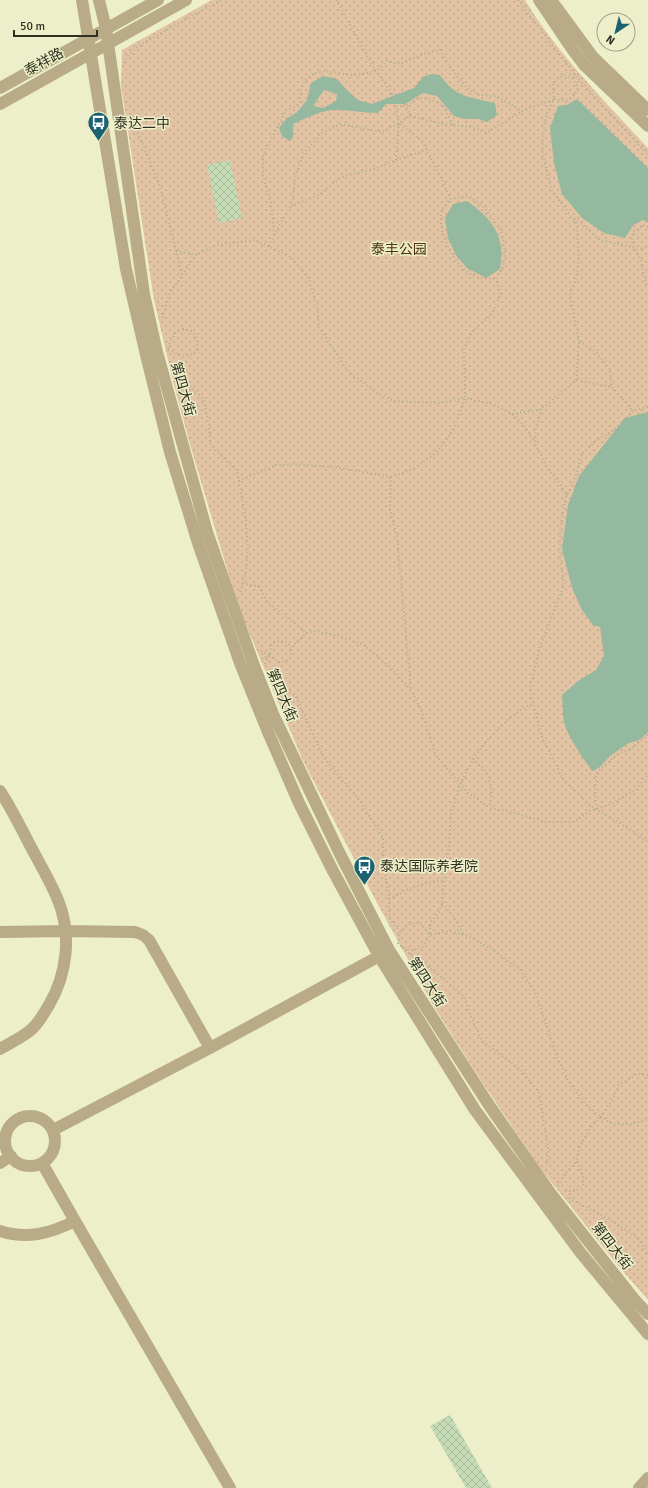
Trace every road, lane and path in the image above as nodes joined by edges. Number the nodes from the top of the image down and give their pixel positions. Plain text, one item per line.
1 (82, 0) edge
2 (99, 0) edge
3 (158, 0) edge
4 (186, 0) edge
5 (221, 0) edge
6 (336, 0) edge
7 (539, 0) edge
8 (551, 0) edge
9 (106, 29) junction
10 (88, 39) junction
11 (108, 44) junction
12 (91, 53) junction
13 (584, 65) junction
14 (123, 68) dead end
15 (376, 71) junction
16 (572, 78) junction
17 (0, 88) edge
18 (392, 94) junction
19 (554, 99) junction
20 (0, 104) edge
21 (395, 106) junction
22 (406, 106) junction
23 (648, 110) edge
24 (522, 111) junction
25 (129, 112) dead end
26 (410, 116) junction
27 (399, 124) junction
28 (453, 125) junction
29 (648, 126) edge
30 (427, 150) junction
31 (396, 160) junction
32 (450, 199) junction
33 (290, 206) junction
34 (574, 218) junction
35 (648, 227) edge
36 (274, 235) junction
37 (268, 246) junction
38 (648, 247) edge
39 (635, 250) junction
40 (176, 251) junction
41 (196, 255) junction
42 (182, 275) junction
43 (496, 279) junction
44 (648, 286) edge
45 (162, 320) dead end
46 (579, 341) junction
47 (166, 342) dead end
48 (167, 349) junction
49 (169, 356) dead end
50 (172, 370) dead end
51 (576, 380) junction
52 (612, 387) junction
53 (465, 398) junction
54 (648, 407) edge
55 (542, 409) junction
56 (633, 411) junction
57 (513, 414) junction
58 (535, 443) junction
59 (391, 477) junction
60 (239, 481) junction
61 (567, 496) junction
62 (243, 583) junction
63 (240, 593) dead end
64 (308, 633) junction
65 (291, 647) junction
66 (259, 650) dead end
67 (270, 655) junction
68 (258, 664) junction
69 (271, 680) dead end
70 (411, 690) junction
71 (533, 703) junction
72 (648, 735) edge
73 (473, 759) junction
74 (648, 775) edge
75 (460, 785) junction
76 (0, 791) edge
77 (490, 808) junction
78 (596, 809) junction
79 (648, 842) edge
80 (444, 880) junction
81 (389, 899) junction
82 (442, 902) junction
83 (66, 931) junction
84 (0, 932) edge
85 (400, 932) junction
86 (430, 935) junction
87 (464, 935) junction
88 (389, 951) junction
89 (210, 1048) junction
90 (0, 1049) edge
91 (648, 1075) edge
92 (602, 1117) junction
93 (648, 1119) edge
94 (53, 1130) junction
95 (11, 1156) junction
96 (576, 1162) junction
97 (0, 1163) edge
98 (42, 1163) junction
99 (546, 1172) dead end
100 (554, 1182) dead end
101 (554, 1190) junction
102 (75, 1221) junction
103 (0, 1231) edge
104 (648, 1254) edge
105 (648, 1314) edge
106 (648, 1334) edge
107 (648, 1478) edge
108 (230, 1488) edge
109 (639, 1488) edge

1 - 10 street, 第四大街
2 - 9 street, 第四大街
3 - 9 street, 泰祥路
4 - 11 street, 泰祥路
5 - 14 path
6 - 15 path
7 - 13 street
8 - 23 street
9 - 10 street, 泰祥路
9 - 11 street, 第四大街
10 - 12 street, 第四大街
10 - 17 street, 泰祥路
11 - 12 street, 泰祥路
11 - 68 street, 第四大街
12 - 20 street, 泰祥路
12 - 88 street, 第四大街
13 - 16 path
13 - 29 street
15 - 18 path
15 - 24 path
15 - 36 path
16 - 19 path
16 - 19 path
18 - 21 path
18 - 22 path
19 - 24 path
19 - 34 path
21 - 22 path
21 - 27 path
22 - 26 path
22 - 28 path
24 - 28 path
25 - 40 path
26 - 27 path
26 - 28 path
27 - 30 path
27 - 31 path
27 - 33 path
30 - 31 path
30 - 32 path
31 - 33 path
32 - 43 path
32 - 43 path
33 - 36 path
34 - 39 path
34 - 46 path
35 - 39 path
36 - 37 path
37 - 41 path
37 - 53 path
38 - 39 path
39 - 44 path
40 - 41 path
40 - 42 path
41 - 42 path
42 - 45 path
43 - 53 path
46 - 51 path
46 - 52 path
47 - 48 path
48 - 48 path
48 - 49 path
50 - 60 path
51 - 52 path
51 - 55 path
52 - 56 path
53 - 57 path
53 - 59 path
54 - 56 path
55 - 57 path
55 - 58 path
56 - 61 path
57 - 58 path
58 - 61 path
59 - 60 path
59 - 70 path
60 - 62 path
61 - 71 path
62 - 63 path
62 - 64 path
64 - 65 path
64 - 70 path
65 - 67 path
65 - 67 path
66 - 67 path
67 - 68 path
67 - 68 path
68 - 88 street, 第四大街
69 - 81 path
70 - 75 path
71 - 73 path
71 - 78 path
72 - 78 path
73 - 75 path
73 - 77 path
74 - 78 path
75 - 77 path
75 - 80 path
76 - 83 street
77 - 78 path
78 - 79 path
80 - 81 path
80 - 82 path
81 - 85 path
82 - 86 path
82 - 87 path
83 - 84 street
83 - 89 street
83 - 90 street
85 - 86 path
85 - 88 path
86 - 87 path
86 - 88 path
87 - 92 path
88 - 89 street
88 - 99 path
88 - 101 street, 第四大街
88 - 106 street, 第四大街
89 - 94 street
91 - 92 path
92 - 93 path
92 - 96 path
94 - 95 street
94 - 98 street
95 - 97 street
95 - 98 street
96 - 101 path
96 - 101 path
98 - 102 street
100 - 101 path
101 - 104 path
101 - 105 street, 第四大街
102 - 103 street
102 - 108 street
107 - 109 street

